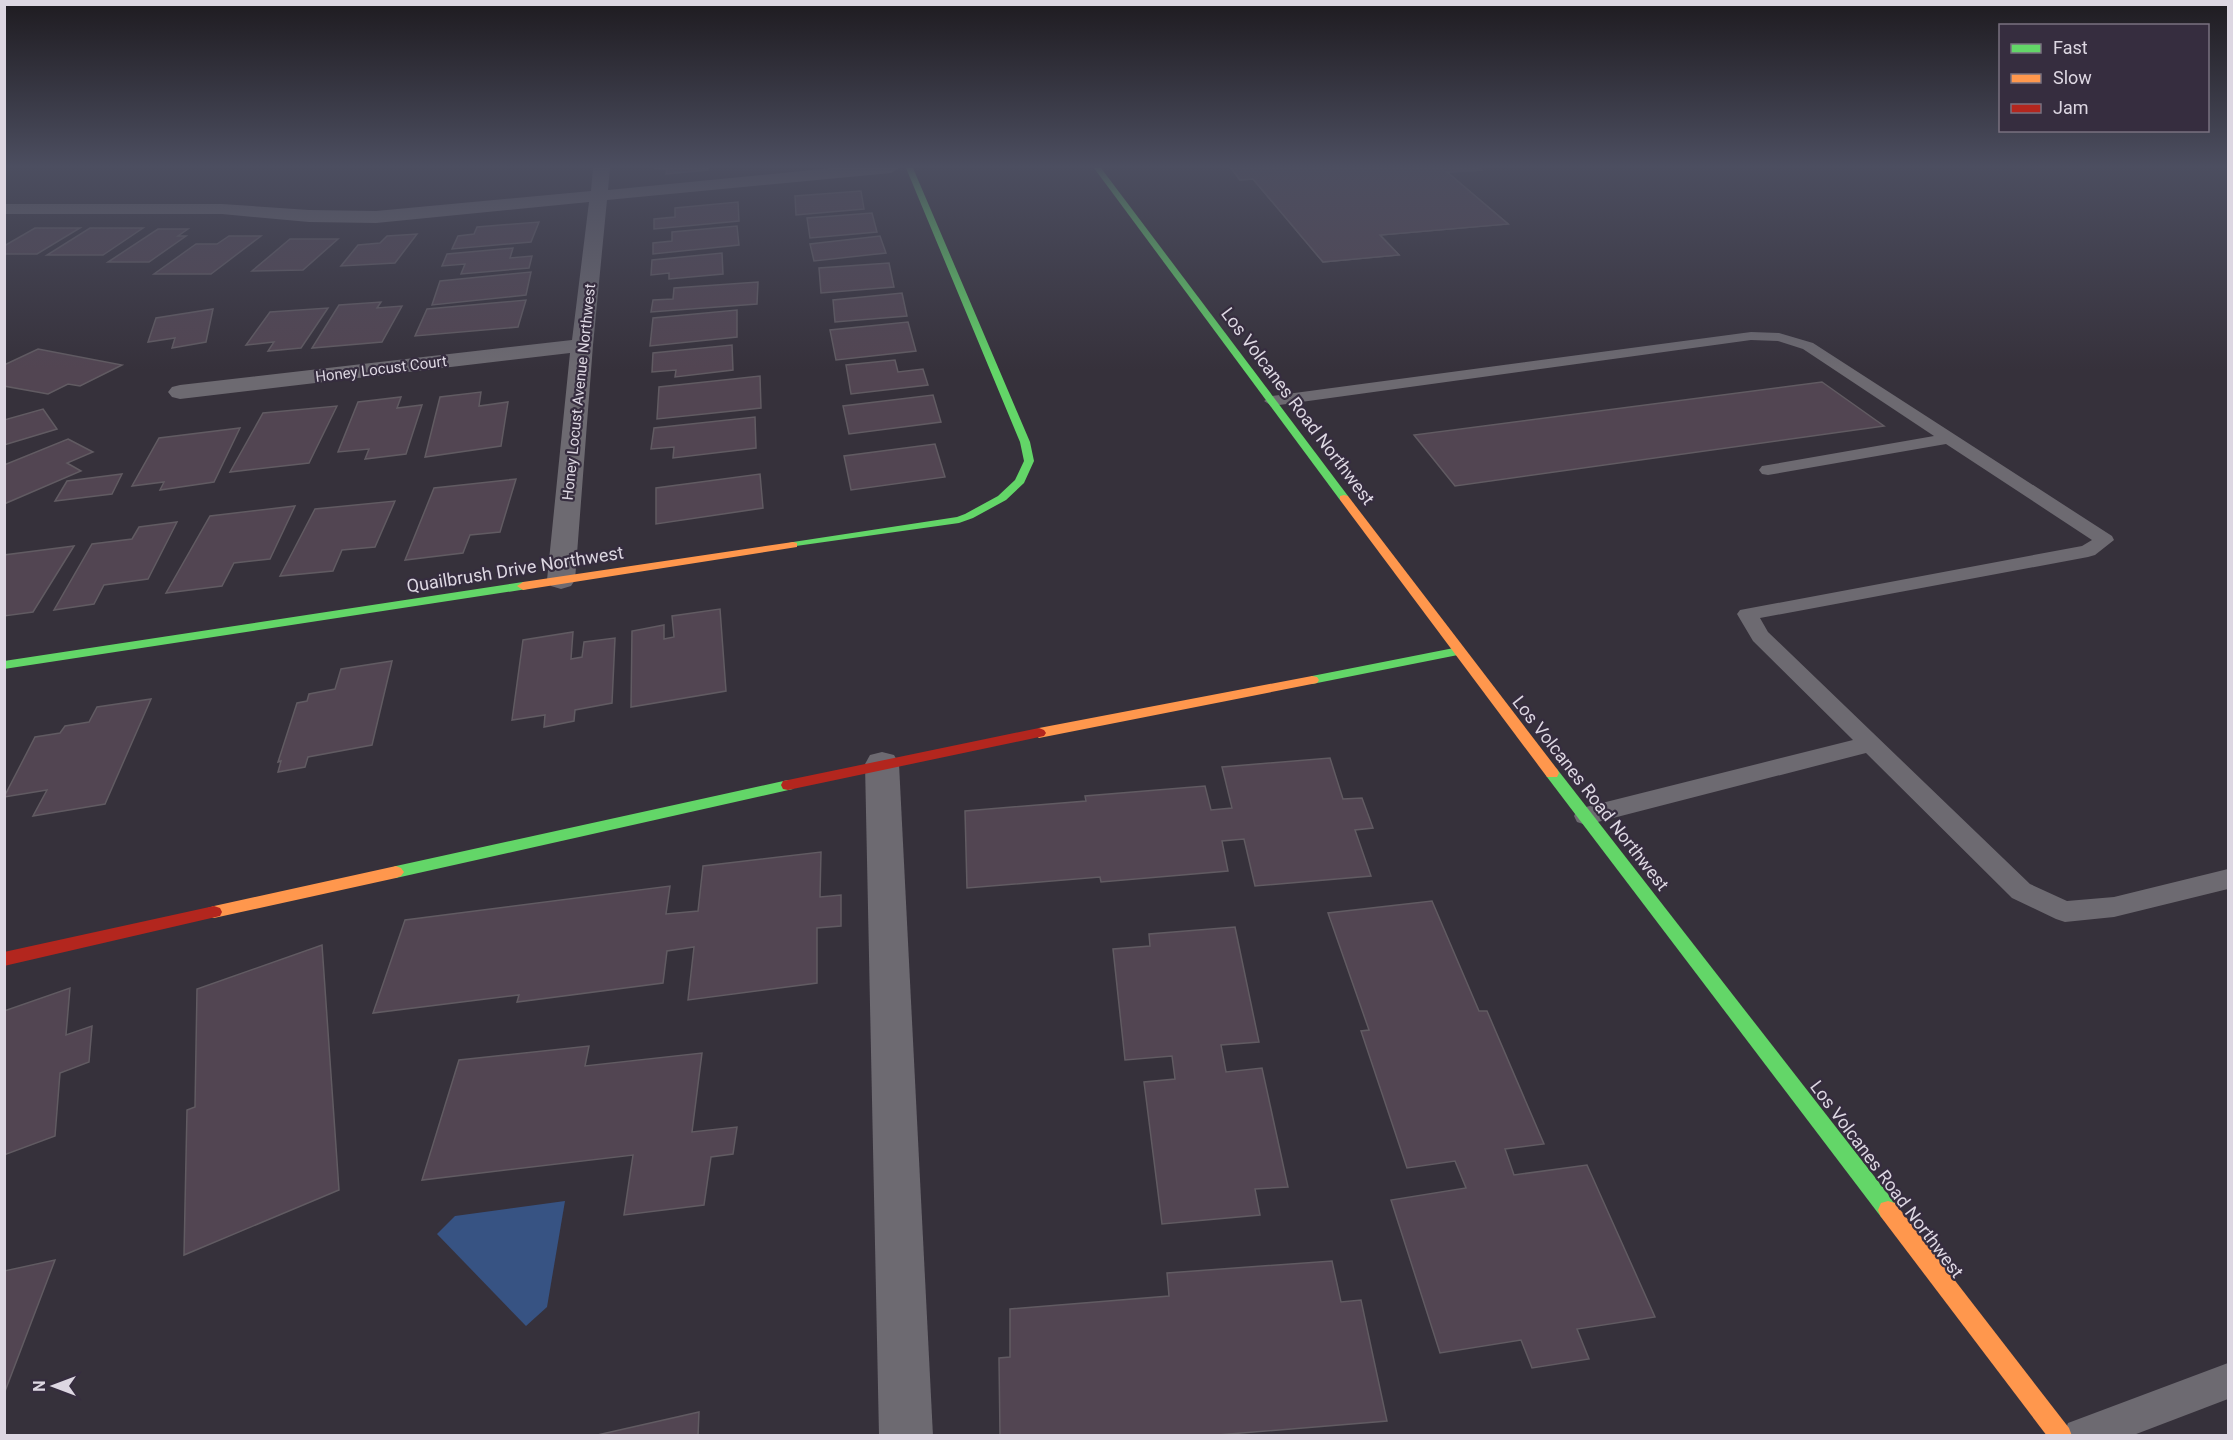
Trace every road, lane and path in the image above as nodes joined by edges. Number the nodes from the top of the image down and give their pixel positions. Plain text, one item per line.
1 (595, 235) edge
2 (937, 235) edge
3 (1147, 235) edge
4 (582, 345) junction
5 (180, 393) dead end
6 (1272, 401) junction
7 (1949, 438) junction
8 (1768, 470) dead end
9 (561, 580) junction
10 (1459, 651) junction
11 (4, 665) edge
12 (1871, 744) junction
13 (882, 764) junction
14 (1586, 816) junction
15 (2229, 879) edge
16 (4, 959) edge
17 (2229, 1381) edge
18 (906, 1436) edge
19 (2061, 1436) edge
20 (2081, 1436) edge

1 - 4 street, Honey Locust Avenue Northwest
2 - 9 street, Quailbrush Drive Northwest
3 - 6 street, Los Volcanes Road Northwest
4 - 5 street, Honey Locust Court
4 - 9 street, Honey Locust Avenue Northwest
6 - 7 lane
6 - 10 street, Los Volcanes Road Northwest
7 - 8 lane
7 - 12 lane
9 - 11 street, Quailbrush Drive Northwest
10 - 13 street
10 - 14 street, Los Volcanes Road Northwest
12 - 14 lane
12 - 15 lane
13 - 16 street
13 - 18 street
14 - 19 street, Los Volcanes Road Northwest
17 - 20 lane

